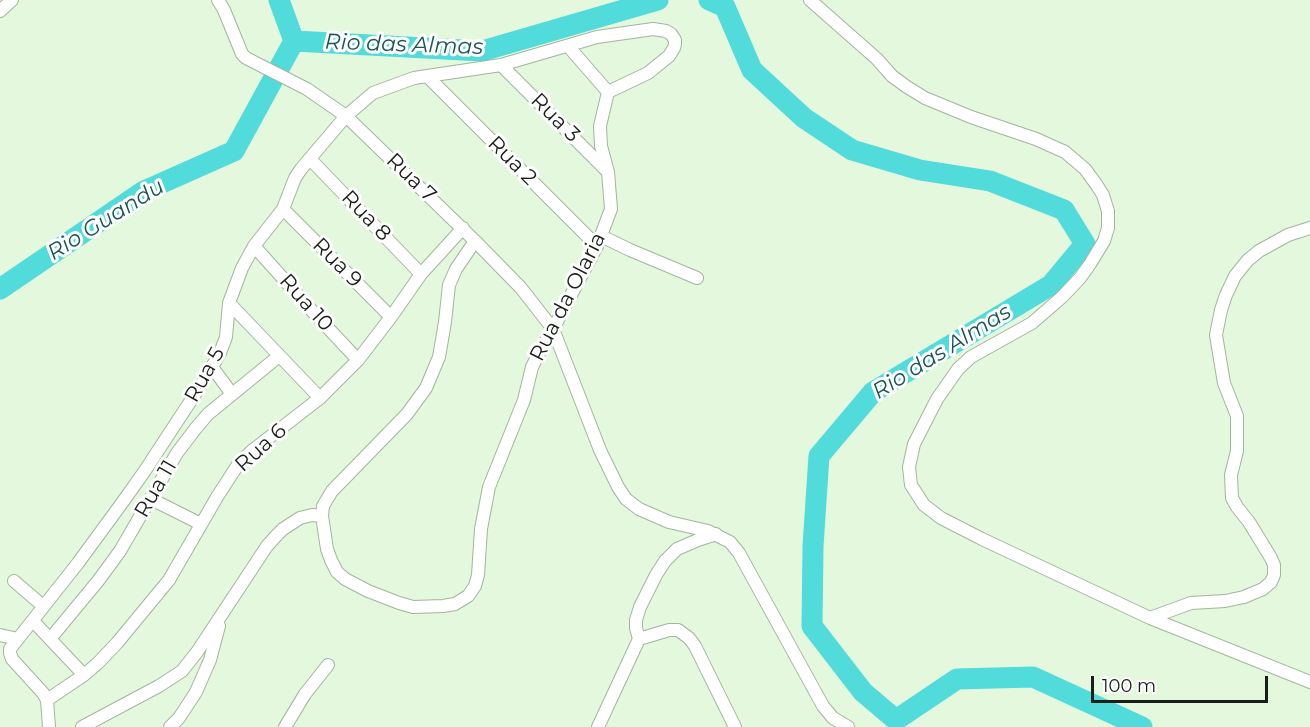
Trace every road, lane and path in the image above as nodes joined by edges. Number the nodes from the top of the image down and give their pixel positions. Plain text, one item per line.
1 (12, 0) edge
2 (218, 0) edge
3 (810, 0) edge
4 (0, 11) edge
5 (568, 46) junction
6 (501, 65) junction
7 (427, 76) junction
8 (608, 92) junction
9 (346, 116) junction
10 (310, 159) junction
11 (608, 172) junction
12 (283, 209) junction
13 (463, 228) junction
14 (1310, 228) edge
15 (476, 240) junction
16 (599, 241) junction
17 (254, 246) junction
18 (421, 274) junction
19 (697, 278) dead end
20 (229, 303) junction
21 (391, 317) junction
22 (553, 329) junction
23 (279, 356) junction
24 (358, 360) junction
25 (212, 367) junction
26 (232, 394) junction
27 (320, 398) junction
28 (151, 499) junction
29 (322, 516) junction
30 (201, 524) junction
31 (716, 534) junction
32 (14, 581) dead end
33 (43, 606) junction
34 (221, 616) junction
35 (1150, 618) junction
36 (33, 621) junction
37 (0, 635) edge
38 (50, 639) junction
39 (639, 639) junction
40 (14, 644) junction
41 (328, 665) dead end
42 (84, 675) junction
43 (1310, 682) edge
44 (47, 700) junction
45 (49, 727) edge
46 (82, 727) edge
47 (170, 727) edge
48 (285, 727) edge
49 (598, 727) edge
50 (735, 727) edge
51 (848, 727) edge

1 - 4 street
2 - 9 street, Rua 7
3 - 35 street
5 - 6 street, Rua 5
5 - 8 street
5 - 8 street, Rua 5
6 - 7 street, Rua 5
6 - 11 street, Rua 3
7 - 9 street, Rua 5
7 - 16 street, Rua 2
8 - 11 street, Rua da Olaria
9 - 10 street, Rua 5
9 - 13 street, Rua 7
10 - 12 street, Rua 5
10 - 18 street, Rua 8
11 - 16 street, Rua da Olaria
12 - 17 street, Rua 5
12 - 21 street, Rua 9
13 - 15 street, Rua 7
13 - 18 street, Rua 6
14 - 35 street
15 - 22 street, Rua 7
15 - 29 street
16 - 19 street, Rua 2
16 - 22 street, Rua da Olaria
17 - 20 street, Rua 5
17 - 24 street, Rua 10
18 - 21 street, Rua 6
20 - 23 street
20 - 25 street, Rua 5
21 - 24 street, Rua 6
22 - 29 street, Rua da Olaria
22 - 31 street, Rua 7
23 - 26 street, Rua 11
23 - 27 street
24 - 27 street, Rua 6
25 - 26 street
25 - 33 street, Rua 5
26 - 28 street, Rua 11
27 - 30 street, Rua 6
28 - 30 street
28 - 38 street, Rua 11
29 - 34 street
30 - 42 street, Rua 6
31 - 39 street
31 - 51 street
32 - 33 street
33 - 36 street, Rua 5
34 - 46 street
34 - 47 street
35 - 43 street
36 - 38 street
36 - 40 street, Rua 5
37 - 40 street
38 - 42 street
39 - 49 street
39 - 50 street
40 - 44 street
41 - 48 street
42 - 44 street, Rua 6
44 - 45 street

